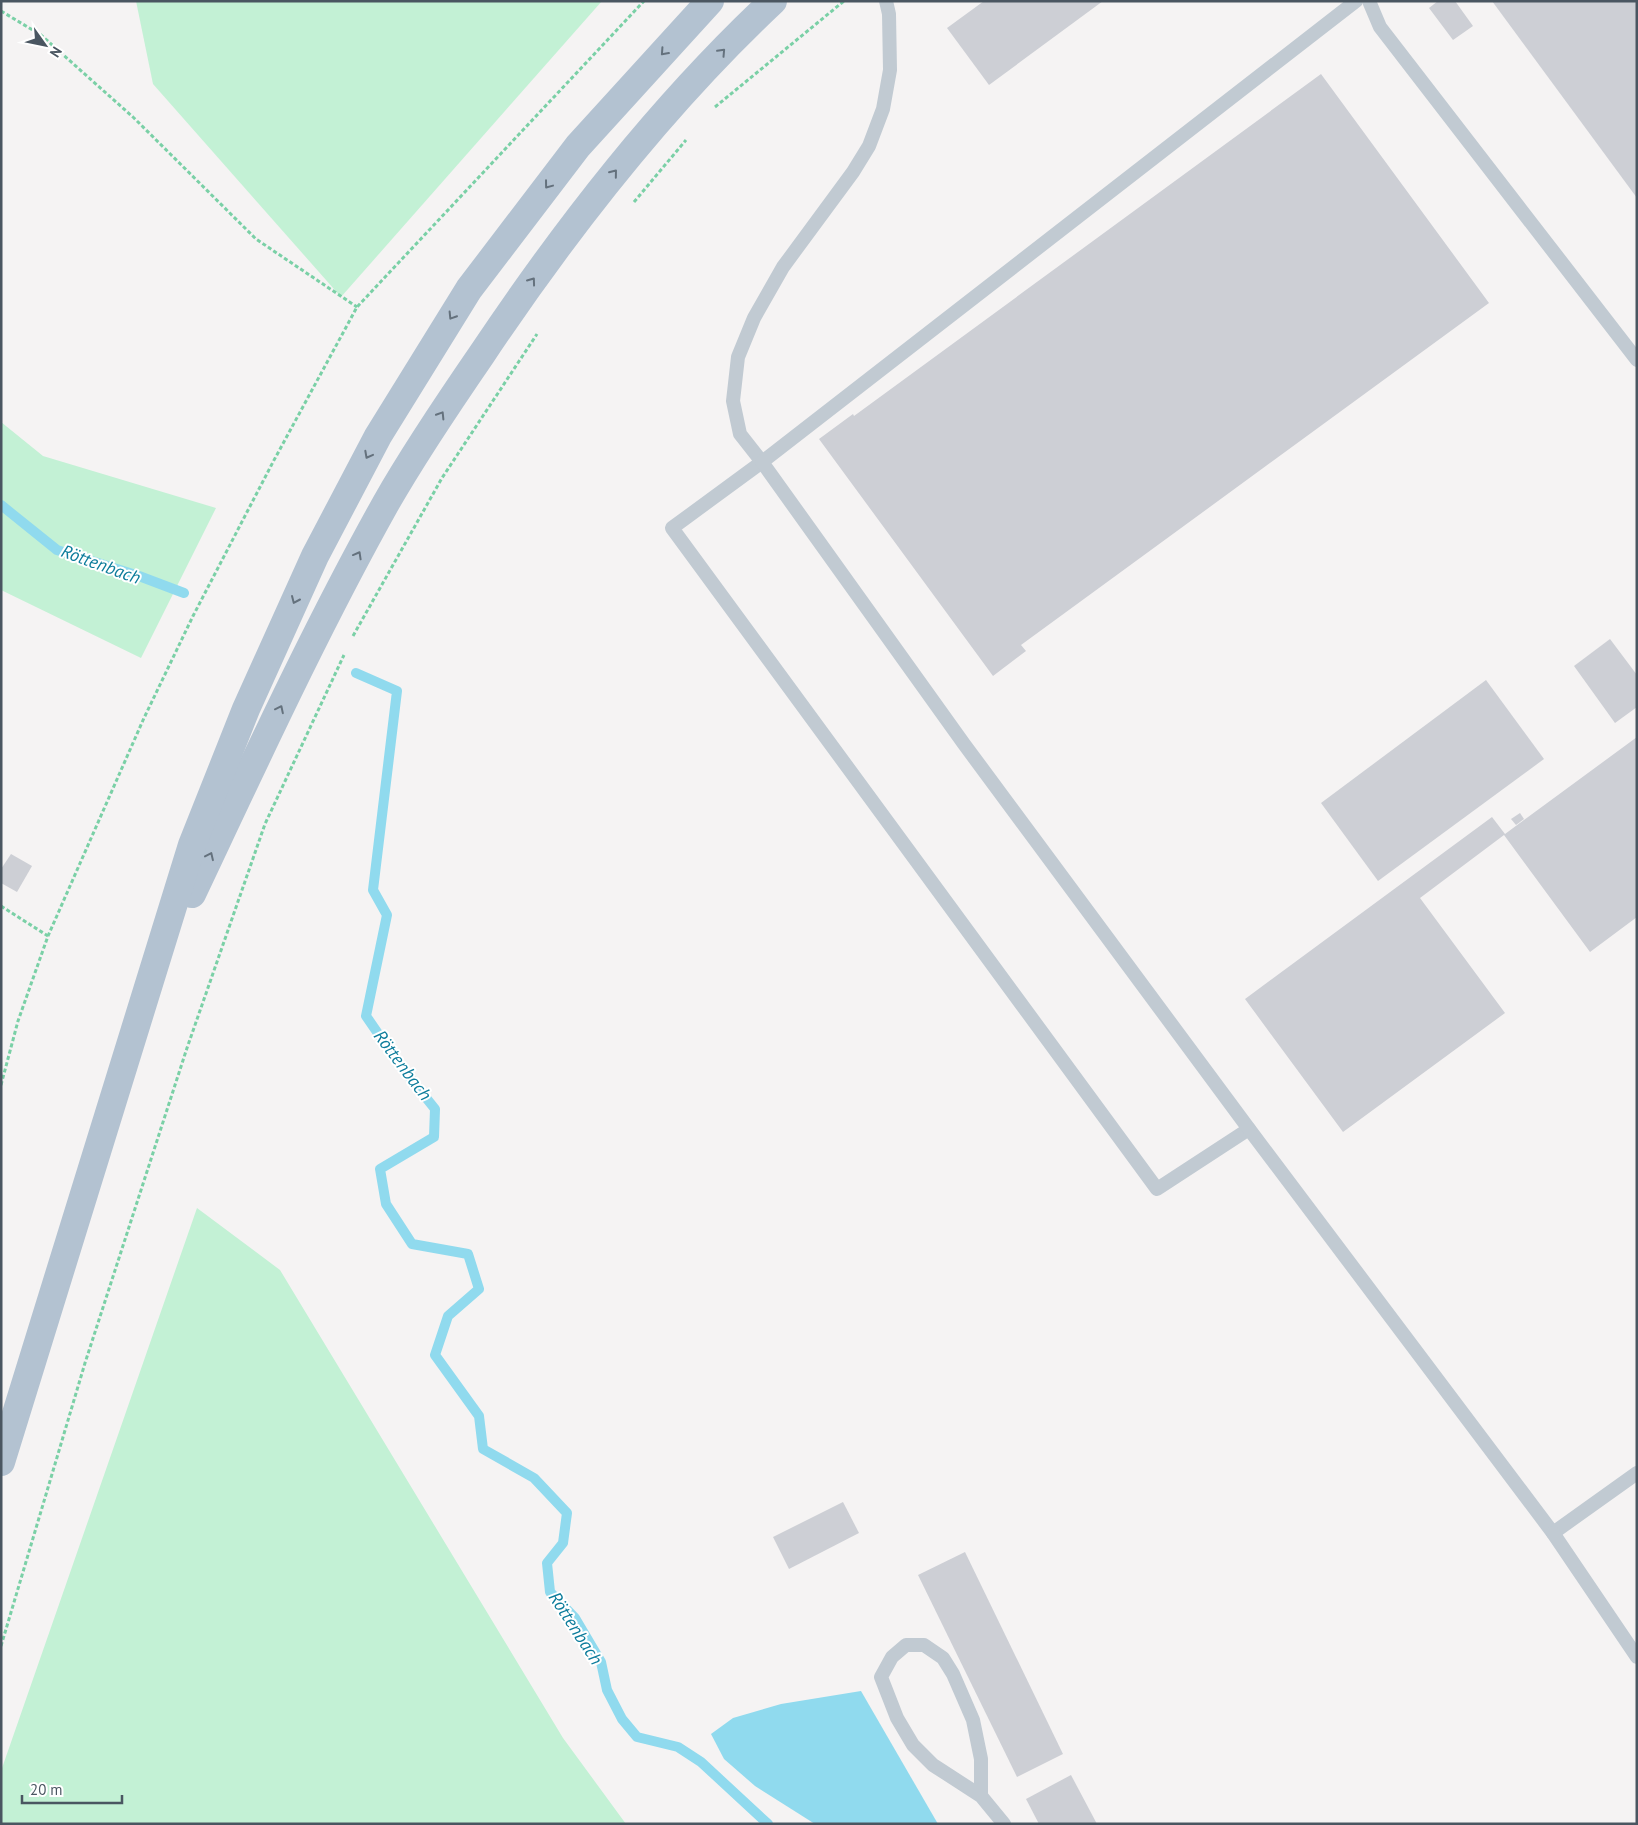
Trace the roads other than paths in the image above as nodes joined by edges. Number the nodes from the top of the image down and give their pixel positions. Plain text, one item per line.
1 (710, 1) edge
2 (773, 1) edge
3 (886, 1) edge
4 (1356, 1) edge
5 (1369, 1) edge
6 (1637, 360) edge
7 (762, 462) junction
8 (151, 979) junction
9 (1250, 1129) junction
10 (1, 1462) edge
11 (1637, 1473) edge
12 (1553, 1533) junction
13 (1637, 1658) edge
14 (980, 1796) junction
15 (1004, 1824) edge

1 -> 8 main road
8 -> 2 main road
3 - 7 lane
4 - 7 lane
5 - 6 lane
7 - 9 lane
7 - 9 lane
8 - 10 main road
9 - 12 lane
11 - 12 lane
12 - 13 lane
14 - 14 lane
14 - 15 lane

